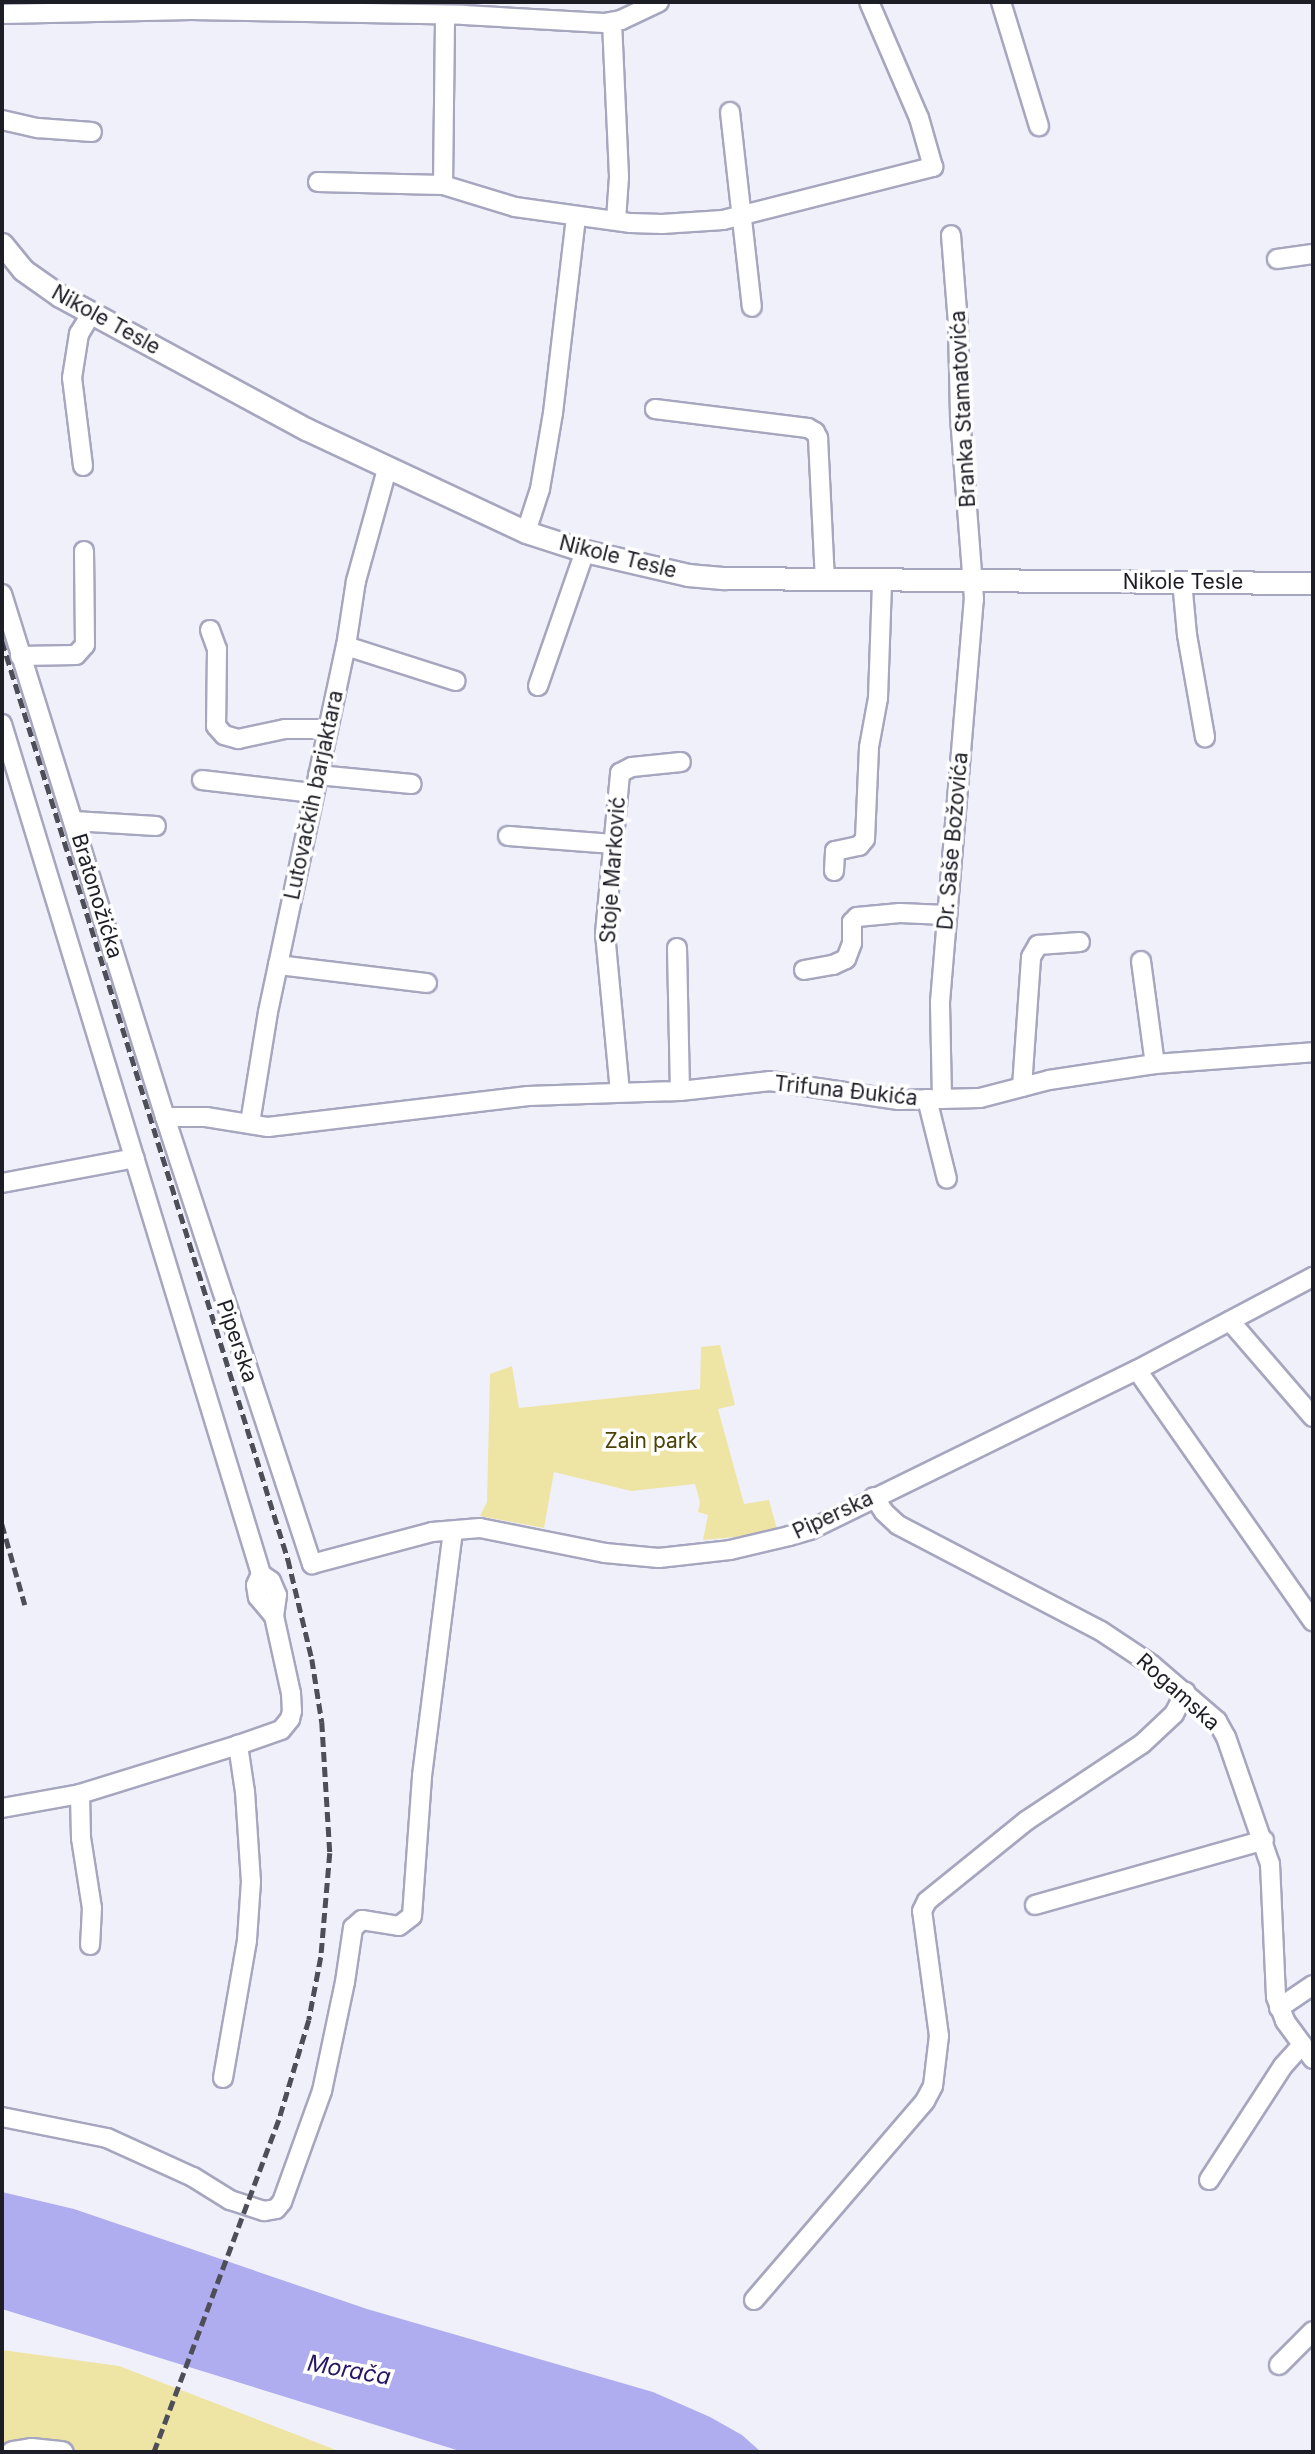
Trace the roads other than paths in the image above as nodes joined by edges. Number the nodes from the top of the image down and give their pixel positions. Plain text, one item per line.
1 (869, 2) edge
2 (1001, 2) edge
3 (655, 3) edge
4 (191, 6) edge
5 (309, 7) edge
6 (464, 8) edge
7 (2, 14) edge
8 (445, 15) junction
9 (612, 22) junction
10 (730, 112) dead end
11 (2, 120) edge
12 (1039, 126) dead end
13 (92, 132) dead end
14 (318, 182) dead end
15 (443, 185) junction
16 (576, 216) junction
17 (741, 216) junction
18 (616, 220) junction
19 (951, 235) dead end
20 (3, 249) edge
21 (1313, 254) edge
22 (1277, 259) dead end
23 (752, 307) dead end
24 (92, 314) junction
25 (654, 410) dead end
26 (83, 466) dead end
27 (387, 469) junction
28 (526, 532) junction
29 (84, 551) dead end
30 (585, 551) junction
31 (825, 580) junction
32 (882, 581) junction
33 (1182, 581) junction
34 (974, 582) junction
35 (1313, 583) edge
36 (2, 594) edge
37 (210, 630) dead end
38 (346, 646) junction
39 (20, 656) junction
40 (456, 681) dead end
41 (538, 686) dead end
42 (2, 724) edge
43 (328, 729) junction
44 (1206, 737) dead end
45 (681, 761) dead end
46 (317, 775) junction
47 (202, 780) dead end
48 (412, 784) dead end
49 (313, 793) junction
50 (74, 821) junction
51 (156, 826) dead end
52 (508, 836) dead end
53 (611, 844) junction
54 (834, 872) dead end
55 (946, 915) junction
56 (1080, 942) dead end
57 (677, 948) dead end
58 (1142, 961) dead end
59 (278, 965) junction
60 (804, 970) dead end
61 (427, 983) dead end
62 (1313, 1052) edge
63 (1155, 1064) junction
64 (1022, 1087) junction
65 (680, 1091) junction
66 (620, 1092) junction
67 (934, 1099) junction
68 (165, 1117) junction
69 (250, 1123) junction
70 (135, 1158) junction
71 (947, 1179) dead end
72 (2, 1183) edge
73 (1313, 1277) edge
74 (1230, 1321) junction
75 (1136, 1370) junction
76 (1313, 1417) edge
77 (874, 1497) junction
78 (453, 1531) junction
79 (1313, 1621) edge
80 (1185, 1692) junction
81 (238, 1745) junction
82 (80, 1794) junction
83 (2, 1808) edge
84 (1264, 1840) junction
85 (1035, 1905) dead end
86 (90, 1945) dead end
87 (1313, 1985) edge
88 (1279, 2008) junction
89 (1308, 2052) edge
90 (223, 2078) dead end
91 (2, 2117) edge
92 (1209, 2180) dead end
93 (754, 2300) dead end
94 (1313, 2330) edge
95 (1279, 2365) dead end
96 (12, 2452) edge
97 (62, 2452) edge

1 - 17 street
2 - 12 street
3 - 9 street
4 - 5 street
4 - 7 street
5 - 8 street
6 - 8 street
6 - 9 street
8 - 15 street
9 - 18 street
10 - 17 street
11 - 13 street
14 - 15 street
15 - 16 street
16 - 18 street
16 - 28 street
17 - 18 street
17 - 23 street
19 - 34 street, Branka Stamatovića
20 - 24 street, Nikole Tesle
21 - 22 street
24 - 26 street
24 - 27 street, Nikole Tesle
25 - 31 street
27 - 28 street, Nikole Tesle
27 - 38 street, Lutovačkih barjaktara
28 - 30 street, Nikole Tesle
29 - 39 street
30 - 31 street, Nikole Tesle
30 - 41 street
31 - 32 street, Nikole Tesle
32 - 34 street, Nikole Tesle
32 - 54 street
33 - 34 street, Nikole Tesle
33 - 35 street, Nikole Tesle
33 - 44 street
34 - 55 street, Dr. Saše Božovića
36 - 39 street, Bratonožićka
37 - 43 street
38 - 40 street
38 - 43 street, Lutovačkih barjaktara
39 - 50 street, Bratonožićka
42 - 70 street
43 - 46 street, Lutovačkih barjaktara
45 - 53 street, Stoje Marković
46 - 48 street
46 - 49 street, Lutovačkih barjaktara
47 - 49 street
49 - 59 street, Lutovačkih barjaktara
50 - 51 street
50 - 68 street, Bratonožićka
52 - 53 street
53 - 66 street, Stoje Marković
55 - 60 street
55 - 67 street, Dr. Saše Božovića
56 - 64 street
57 - 65 street
58 - 63 street
59 - 61 street
59 - 69 street, Lutovačkih barjaktara
62 - 63 street, Trifuna Đukića
63 - 64 street, Trifuna Đukića
64 - 67 street, Trifuna Đukića
65 - 66 street, Trifuna Đukića
65 - 67 street, Trifuna Đukića
66 - 69 street, Trifuna Đukića
67 - 71 street, Dr. Saše Božovića
68 - 69 street
68 - 78 street, Piperska
70 - 72 street
70 - 81 street
73 - 74 street, Piperska
74 - 75 street, Piperska
74 - 76 street
75 - 77 street, Piperska
75 - 79 street
77 - 78 street, Piperska
77 - 80 street, Rogamska
78 - 91 street
80 - 84 street, Rogamska
80 - 93 street
81 - 82 street
81 - 90 street
82 - 83 street
82 - 86 street
84 - 85 street
84 - 88 street, Rogamska
87 - 88 street
88 - 89 street, Rogamska
89 - 92 street
94 - 95 street
96 - 97 street

